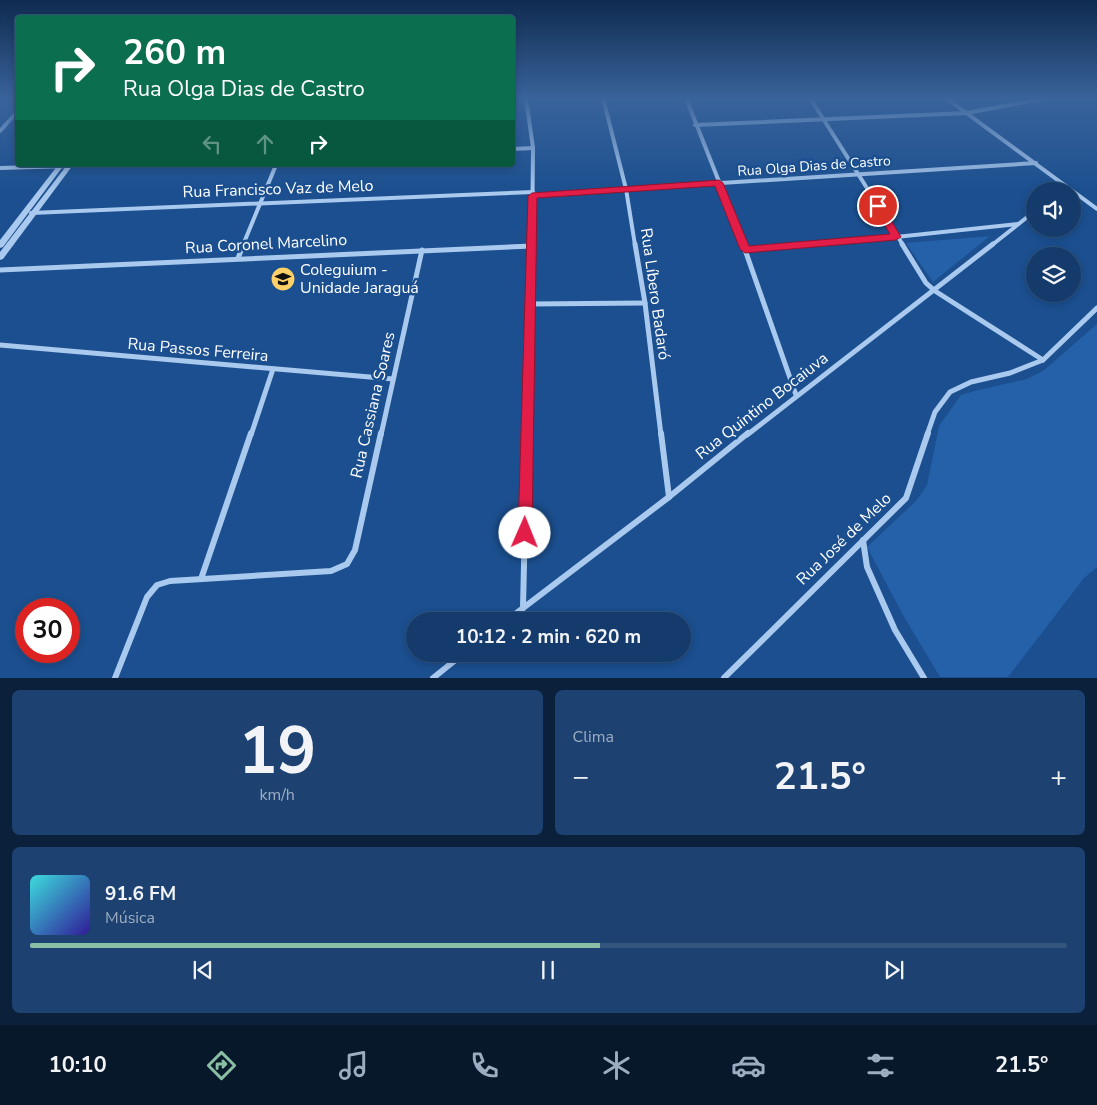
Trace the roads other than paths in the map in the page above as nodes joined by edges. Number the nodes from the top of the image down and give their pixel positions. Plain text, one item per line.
1 (530, 130) edge
2 (611, 130) edge
3 (698, 130) edge
4 (831, 130) edge
5 (989, 130) edge
6 (533, 148) junction
7 (515, 149) edge
8 (1036, 163) junction
9 (32, 167) edge
10 (64, 167) edge
11 (64, 167) edge
12 (275, 167) edge
13 (0, 168) edge
14 (860, 174) junction
15 (1060, 182) edge
16 (719, 183) junction
17 (626, 189) junction
18 (532, 194) junction
19 (1081, 197) edge
20 (260, 202) junction
21 (1097, 209) edge
22 (34, 212) junction
23 (24, 213) junction
24 (1026, 218) edge
25 (1020, 224) junction
26 (896, 237) junction
27 (0, 245) edge
28 (532, 246) junction
29 (745, 249) junction
30 (422, 250) junction
31 (0, 257) edge
32 (238, 258) junction
33 (0, 270) edge
34 (935, 291) junction
35 (645, 303) junction
36 (530, 304) junction
37 (1097, 308) edge
38 (0, 345) edge
39 (1043, 360) junction
40 (273, 369) junction
41 (393, 379) junction
42 (796, 395) junction
43 (669, 497) junction
44 (863, 540) junction
45 (200, 579) junction
46 (523, 608) junction
47 (518, 612) edge
48 (454, 662) edge
49 (115, 678) edge
50 (433, 678) edge
51 (724, 678) edge
52 (924, 678) edge

1 - 6 street
2 - 17 street, Rua Líbero Badaró
3 - 16 street
4 - 14 street
5 - 8 street
6 - 7 street
6 - 18 street
8 - 14 street, Rua Olga Dias de Castro
8 - 15 street
9 - 13 street
10 - 22 street
11 - 23 street
12 - 20 street
14 - 16 street, Rua Olga Dias de Castro
14 - 26 street
16 - 17 street, Rua Olga Dias de Castro
16 - 29 street
17 - 18 street, Rua Olga Dias de Castro
17 - 35 street, Rua Líbero Badaró
18 - 20 street, Rua Francisco Vaz de Melo
18 - 28 street
19 - 21 street
20 - 22 street, Rua Francisco Vaz de Melo
20 - 32 street
22 - 23 street, Rua Francisco Vaz de Melo
22 - 31 street
23 - 27 street
24 - 25 street, Rua Quintino Bocaiuva
25 - 26 street
25 - 34 street, Rua Quintino Bocaiuva
26 - 29 street
26 - 34 street
28 - 30 street, Rua Coronel Marcelino
28 - 36 street
29 - 42 street
30 - 32 street, Rua Coronel Marcelino
30 - 41 street, Rua Cassiana Soares
32 - 33 street, Rua Coronel Marcelino
34 - 39 street
34 - 42 street, Rua Quintino Bocaiuva
35 - 36 street
35 - 43 street, Rua Líbero Badaró
36 - 46 street
37 - 39 street, Rua José de Melo
38 - 40 street, Rua Passos Ferreira
39 - 44 street, Rua José de Melo
40 - 41 street, Rua Passos Ferreira
40 - 45 street
41 - 45 street, Rua Cassiana Soares
42 - 43 street, Rua Quintino Bocaiuva
43 - 46 street, Rua Quintino Bocaiuva
44 - 51 street, Rua José de Melo
44 - 52 street
45 - 49 street
46 - 47 street, Rua Quintino Bocaiuva
48 - 50 street

